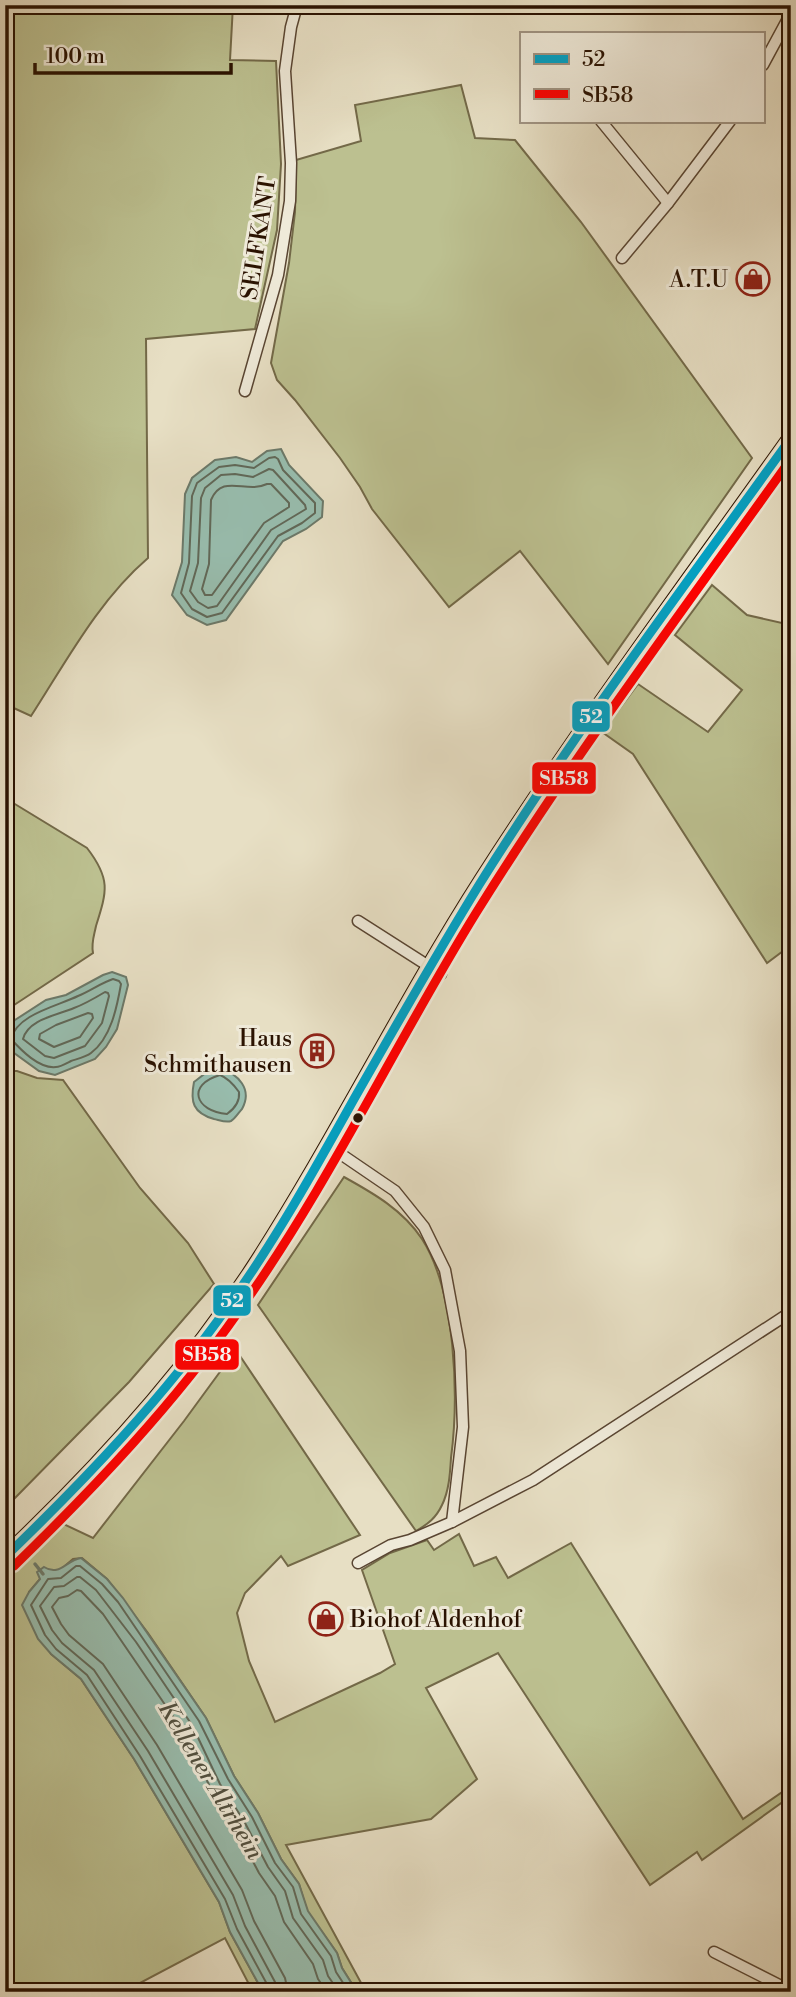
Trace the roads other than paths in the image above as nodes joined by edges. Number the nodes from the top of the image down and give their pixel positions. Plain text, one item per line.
1 (297, 5) edge
2 (791, 13) edge
3 (764, 63) edge
4 (602, 122) edge
5 (729, 122) edge
6 (668, 202) junction
7 (622, 258) dead end
8 (245, 391) dead end
9 (791, 438) edge
10 (358, 921) dead end
11 (435, 971) junction
12 (330, 1146) junction
13 (791, 1312) edge
14 (452, 1522) junction
15 (5, 1557) edge
16 (358, 1563) dead end
17 (714, 1952) dead end
18 (791, 1991) edge

1 - 8 street, SELFKANT
2 - 3 street
4 - 6 street
5 - 6 street
6 - 7 street
9 - 11 main road
10 - 11 street
11 - 12 main road
12 - 14 street
12 - 15 main road
13 - 14 street
14 - 16 street
17 - 18 street

